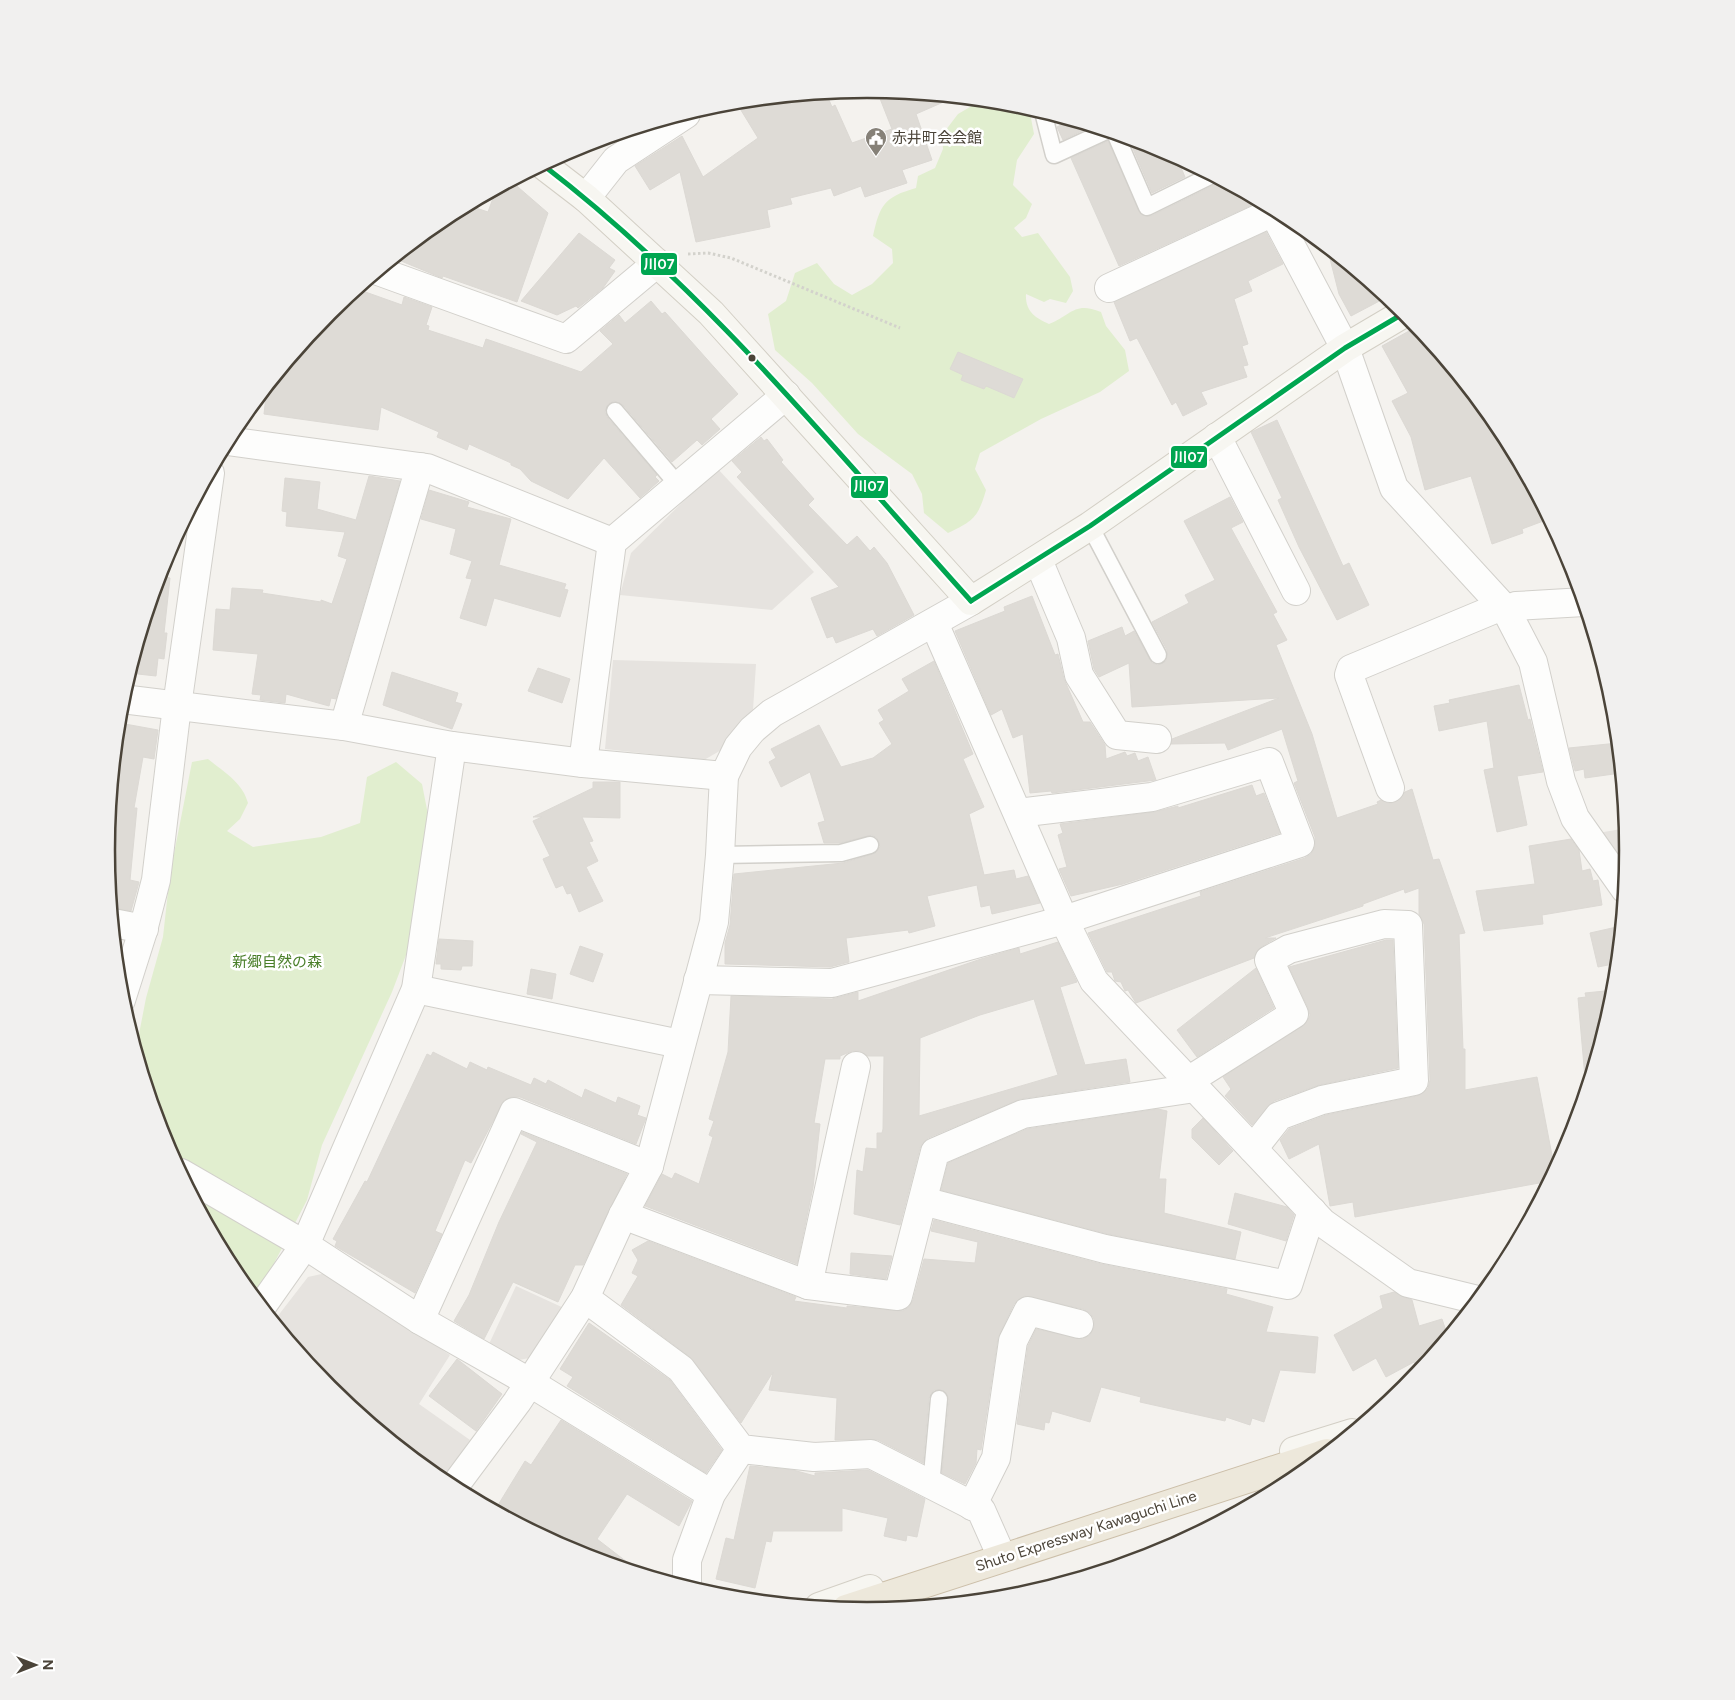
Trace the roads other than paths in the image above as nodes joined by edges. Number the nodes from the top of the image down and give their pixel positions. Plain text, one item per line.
1 (1045, 119) edge
2 (672, 123) edge
3 (1099, 134) edge
4 (1118, 141) edge
5 (548, 169) edge
6 (1206, 178) edge
7 (586, 198) junction
8 (1266, 212) edge
9 (1277, 218) edge
10 (657, 262) junction
11 (383, 274) edge
12 (1109, 288) dead end
13 (1398, 316) edge
14 (1345, 348) junction
15 (786, 395) junction
16 (615, 411) dead end
17 (1217, 437) junction
18 (236, 442) edge
19 (420, 468) junction
20 (679, 486) junction
21 (208, 490) edge
22 (1090, 526) junction
23 (612, 542) junction
24 (1038, 560) junction
25 (1296, 591) dead end
26 (971, 602) junction
27 (1578, 602) edge
28 (1504, 608) junction
29 (934, 623) junction
30 (1158, 655) dead end
31 (130, 700) edge
32 (177, 706) junction
33 (344, 726) junction
34 (1157, 739) dead end
35 (452, 746) junction
36 (582, 763) junction
37 (724, 776) junction
38 (1390, 788) dead end
39 (1018, 813) junction
40 (870, 845) dead end
41 (720, 855) junction
42 (1619, 879) edge
43 (1064, 920) junction
44 (119, 924) edge
45 (144, 929) junction
46 (698, 980) junction
47 (127, 983) edge
48 (416, 989) junction
49 (680, 1044) junction
50 (856, 1066) dead end
51 (1192, 1084) junction
52 (1253, 1149) junction
53 (648, 1166) junction
54 (191, 1179) edge
55 (923, 1201) junction
56 (1312, 1211) junction
57 (623, 1215) junction
58 (305, 1245) junction
59 (808, 1285) junction
60 (585, 1298) junction
61 (1471, 1298) edge
62 (266, 1301) edge
63 (420, 1320) junction
64 (1079, 1324) dead end
65 (529, 1382) junction
66 (939, 1400) dead end
67 (1338, 1438) edge
68 (741, 1449) junction
69 (1310, 1458) edge
70 (458, 1481) edge
71 (931, 1485) junction
72 (711, 1494) junction
73 (972, 1506) junction
74 (997, 1546) junction
75 (687, 1580) edge
76 (833, 1601) edge
77 (868, 1602) edge

1 - 3 lane
2 - 7 street
4 - 6 lane
5 - 7 street
7 - 10 street
8 - 12 street
9 - 14 street
10 - 11 street
10 - 15 street
13 - 14 street
14 - 17 street
14 - 28 street
15 - 20 street
15 - 26 street
16 - 20 lane
17 - 22 street
17 - 25 street
18 - 19 street
19 - 23 street
19 - 33 street
20 - 23 street
21 - 32 street
22 - 24 street
22 - 30 lane
23 - 36 street
24 - 26 street
24 - 34 street
26 - 29 street
27 - 28 street
28 - 38 street
28 - 42 street
29 - 37 street
29 - 39 street
31 - 32 street
32 - 33 street
32 - 45 street
33 - 35 street
35 - 36 street
35 - 48 street
36 - 37 street
37 - 41 street
39 - 43 street
39 - 43 street
40 - 41 lane
41 - 46 street
43 - 46 street
43 - 51 street
44 - 45 street
45 - 47 street
46 - 49 street
48 - 49 street
48 - 58 street
49 - 53 street
50 - 59 street
51 - 52 street
51 - 52 street
51 - 55 street
52 - 56 street
53 - 57 street
53 - 63 street
54 - 58 street
55 - 56 street
55 - 59 street
56 - 61 street
57 - 59 street
57 - 60 street
58 - 62 street
58 - 63 street
60 - 65 street
60 - 68 street
63 - 65 street
64 - 73 street
65 - 70 street
65 - 72 street
66 - 71 lane
67 - 74 street
68 - 71 street
68 - 72 street
69 - 77 highway, Shuto Expressway Kawaguchi Line
71 - 73 street
72 - 75 street
73 - 74 street
74 - 76 street

